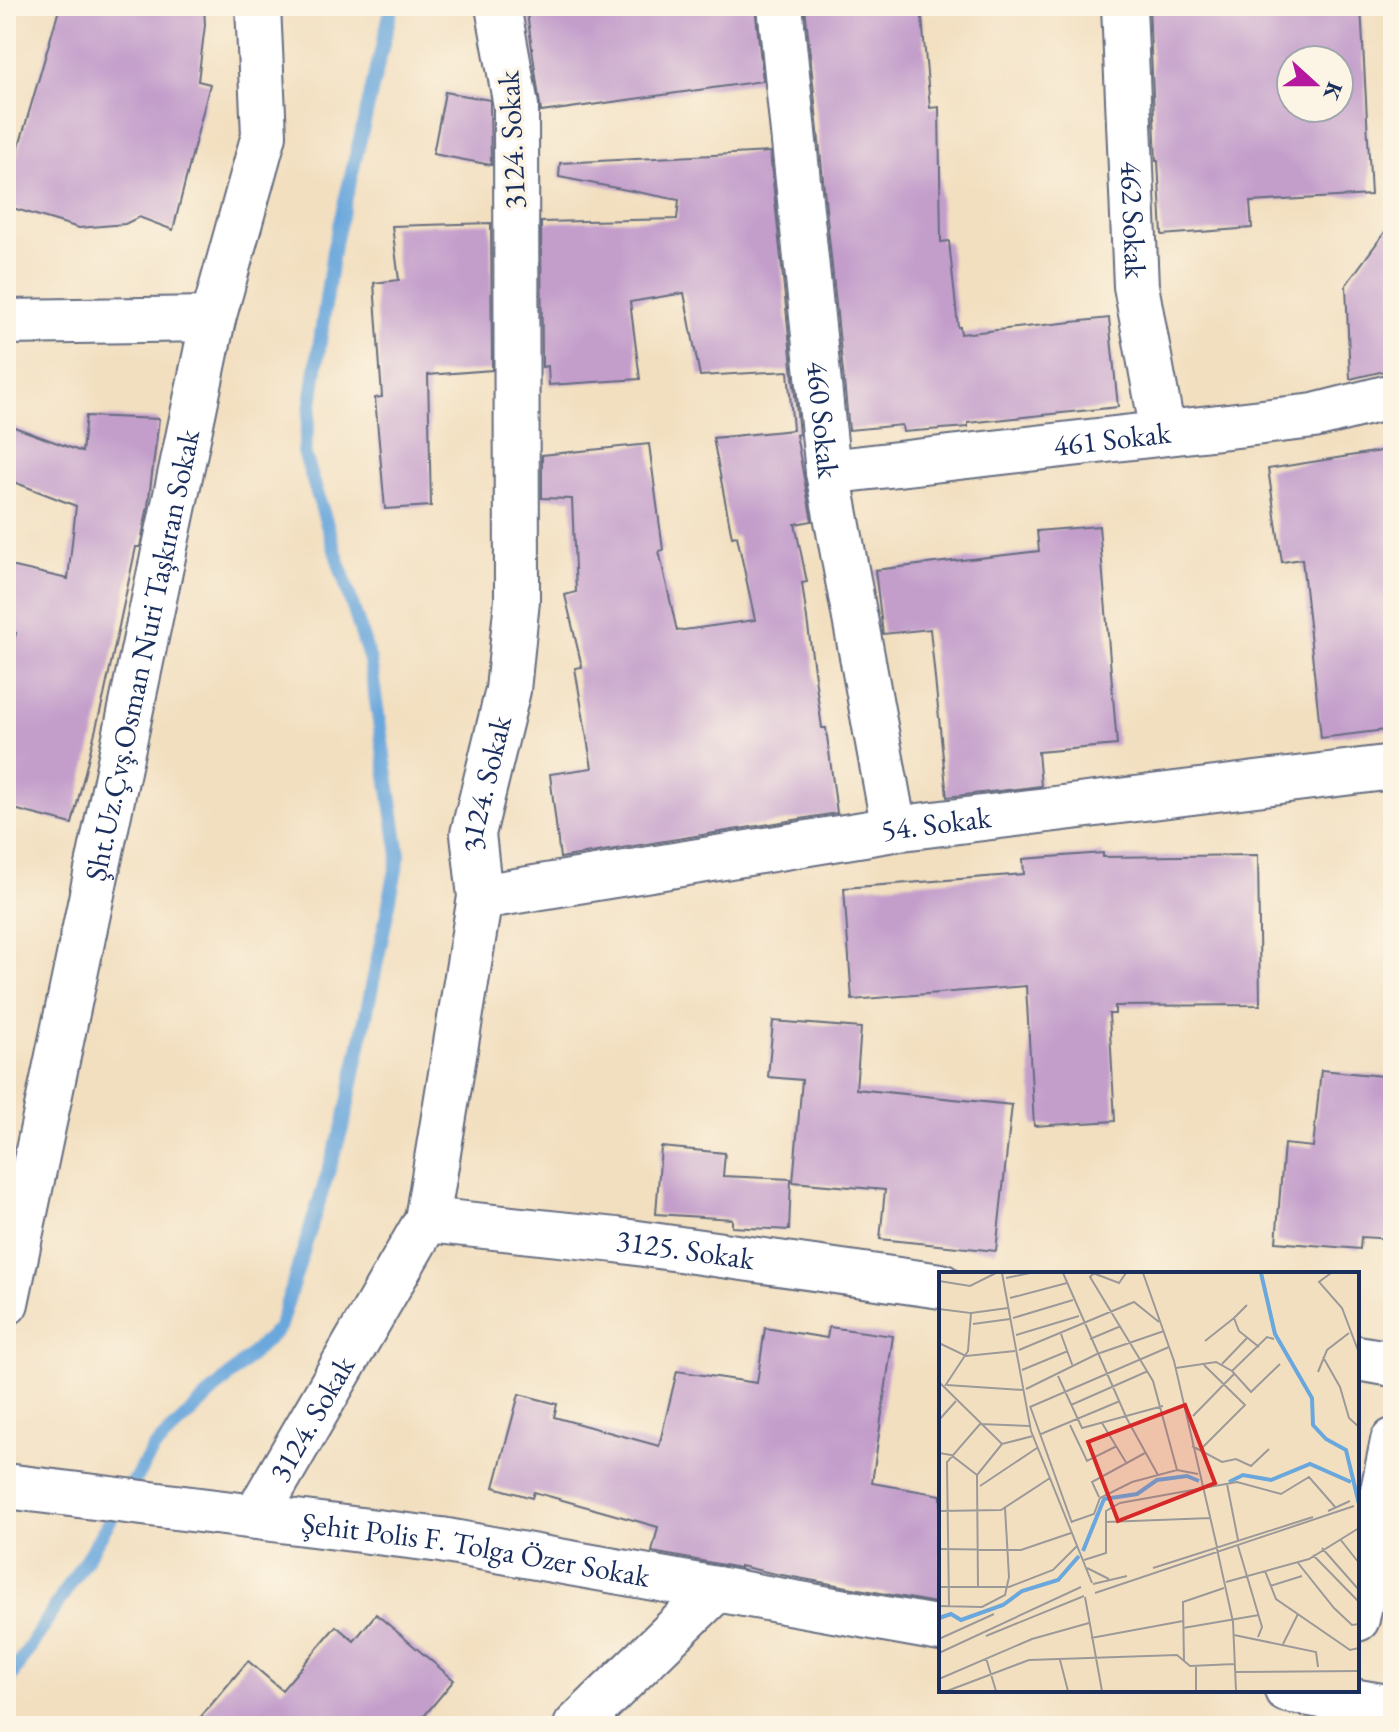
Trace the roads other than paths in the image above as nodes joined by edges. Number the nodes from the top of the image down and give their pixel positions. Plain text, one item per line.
1 (258, 6) edge
2 (498, 6) edge
3 (780, 6) edge
4 (1124, 6) edge
5 (213, 319) junction
6 (6, 322) edge
7 (1393, 396) edge
8 (1163, 433) junction
9 (828, 472) junction
10 (1393, 767) edge
11 (894, 829) junction
12 (480, 897) junction
13 (427, 1220) junction
14 (939, 1286) edge
15 (6, 1303) edge
16 (1359, 1358) edge
17 (1393, 1364) edge
18 (1393, 1441) edge
19 (15, 1487) edge
20 (256, 1516) junction
21 (717, 1589) junction
22 (1359, 1609) edge
23 (939, 1629) edge
24 (1309, 1692) edge
25 (1342, 1695) edge
26 (1393, 1708) edge
27 (599, 1717) edge

1 - 5 street, Şht.Uz.Çvş.Osman Nuri Taşkıran Sokak
2 - 12 street, 3124. Sokak
3 - 9 street, 460 Sokak
4 - 8 street, 462 Sokak
5 - 6 street
5 - 15 street, Şht.Uz.Çvş.Osman Nuri Taşkıran Sokak
7 - 8 street, 461 Sokak
8 - 9 street, 461 Sokak
9 - 11 street, 460 Sokak
10 - 11 street, 54. Sokak
11 - 12 street, 54. Sokak
12 - 13 street, 3124. Sokak
13 - 14 street, 3125. Sokak
13 - 20 street, 3124. Sokak
16 - 17 street
18 - 22 street
19 - 20 street, Şehit Polis F. Tolga Özer Sokak
20 - 21 street, Şehit Polis F. Tolga Özer Sokak
21 - 23 street, Şehit Polis F. Tolga Özer Sokak
21 - 27 street
24 - 25 street
25 - 26 street

